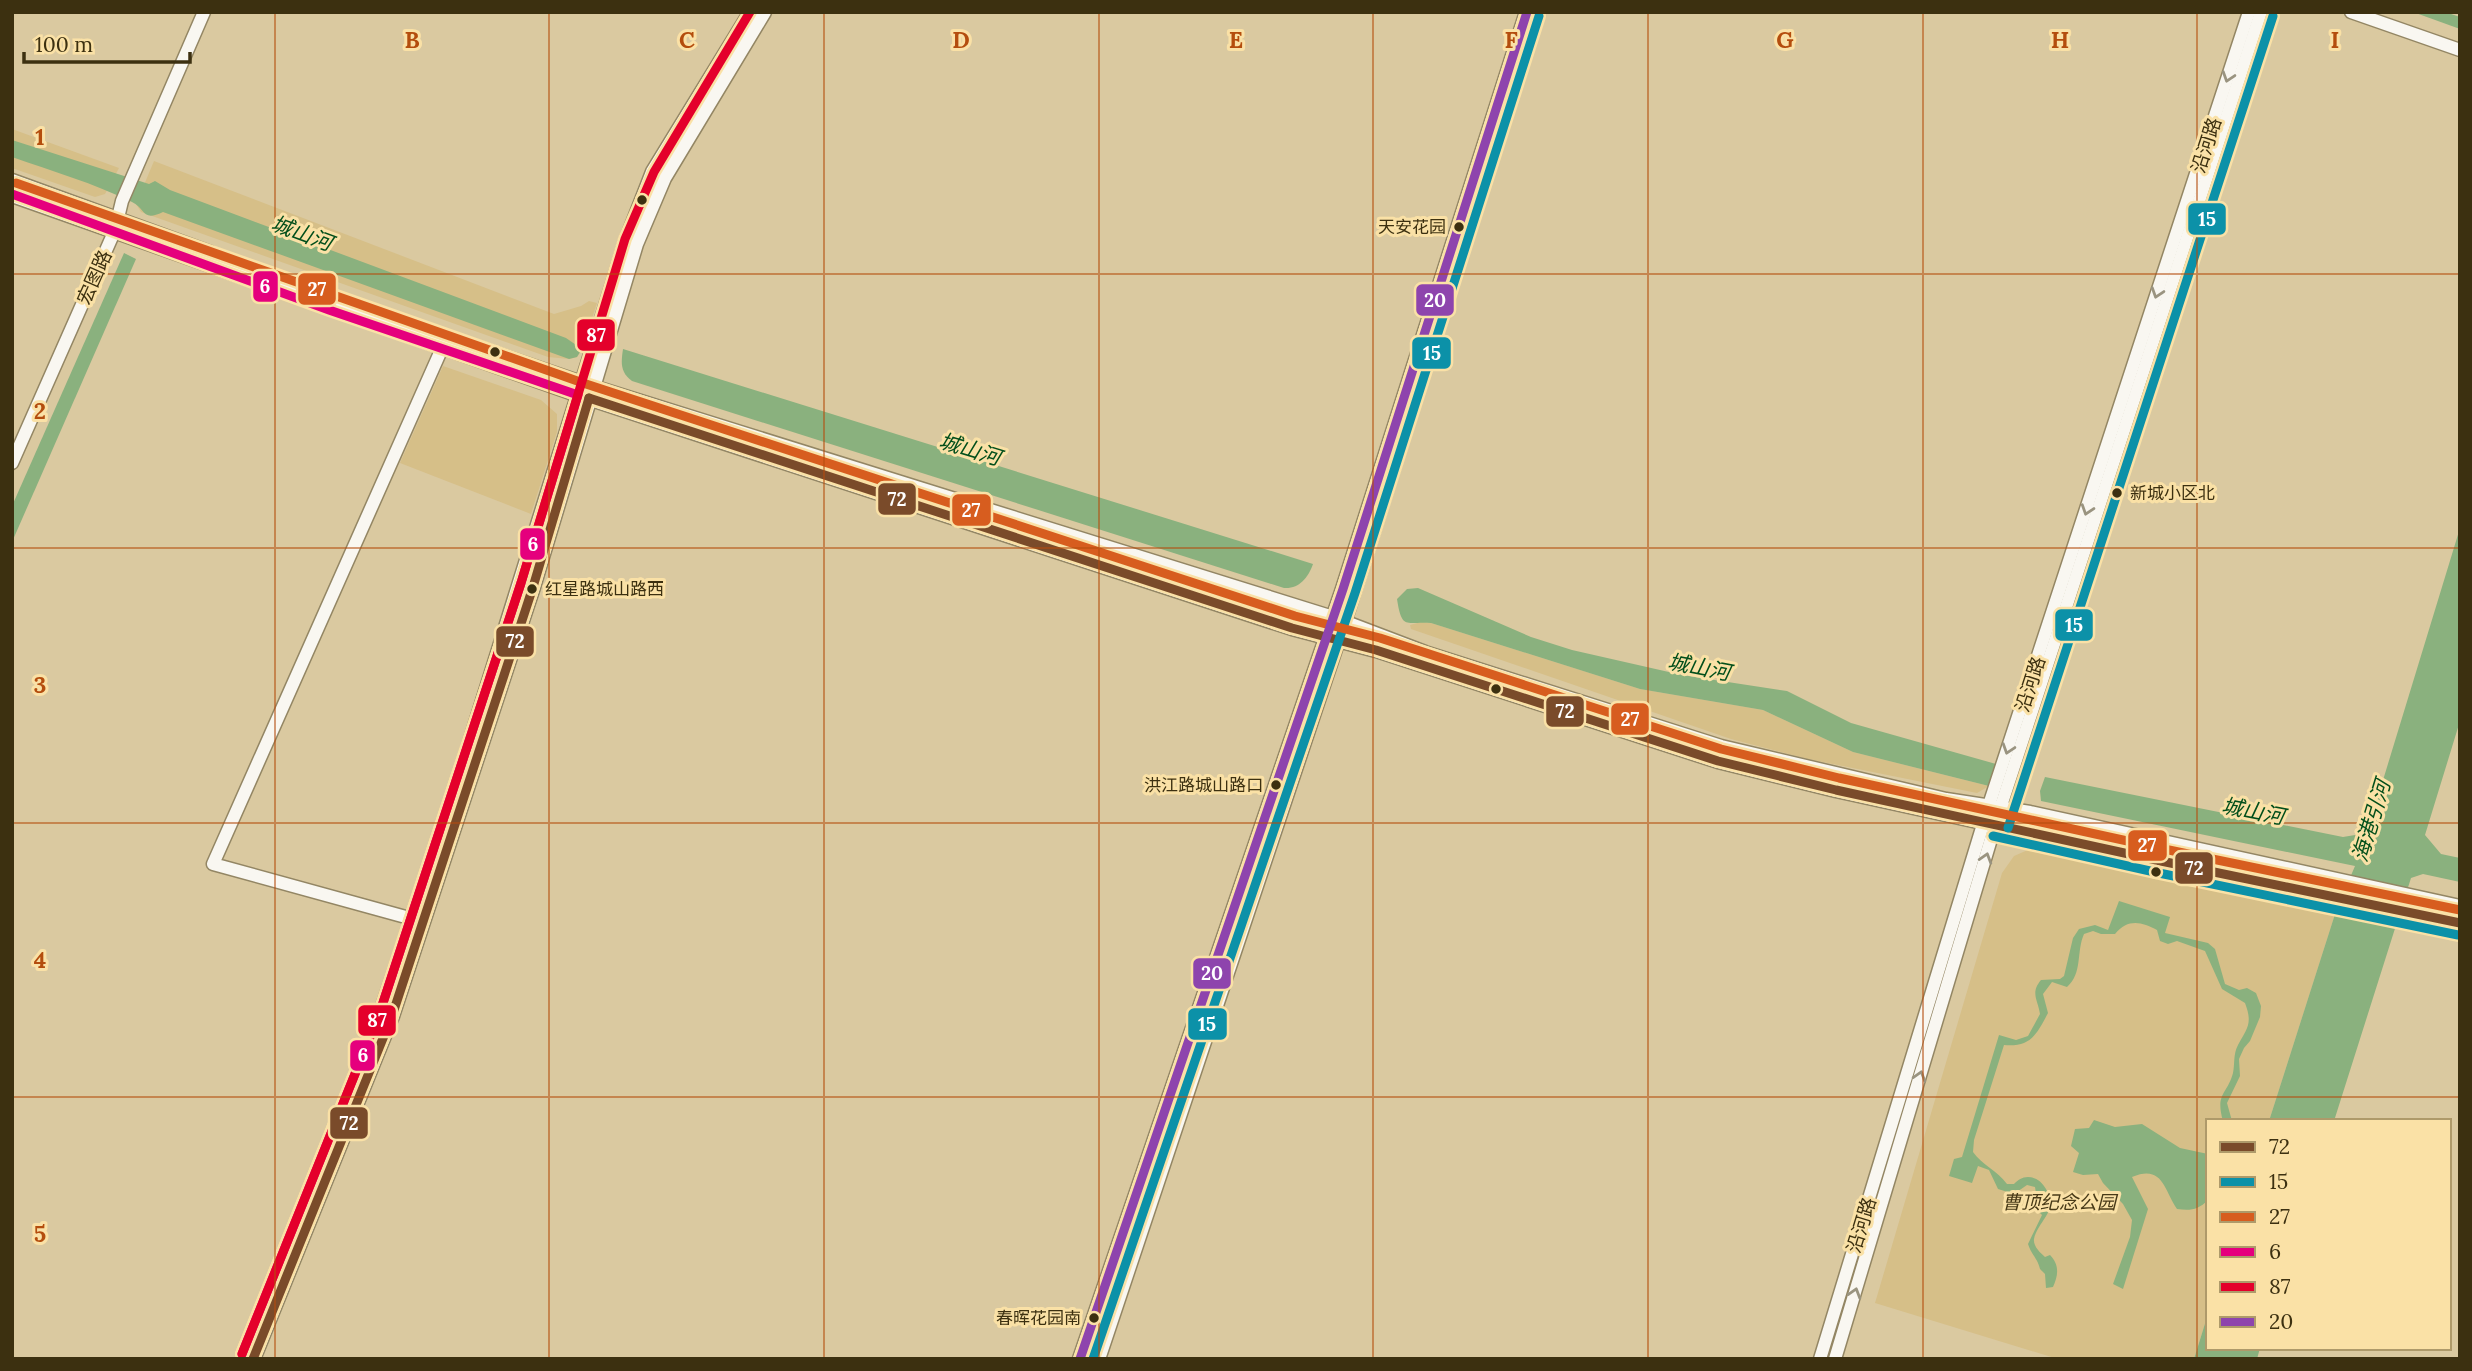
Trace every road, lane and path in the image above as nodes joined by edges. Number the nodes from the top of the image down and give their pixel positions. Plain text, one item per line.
1 (204, 12) edge
2 (751, 12) edge
3 (764, 12) edge
4 (1527, 12) edge
5 (1536, 12) edge
6 (2249, 12) edge
7 (2261, 12) edge
8 (2351, 12) edge
9 (2460, 50) edge
10 (12, 181) edge
11 (12, 195) edge
12 (116, 225) junction
13 (443, 346) junction
14 (586, 391) junction
15 (12, 463) edge
16 (1339, 620) junction
17 (1332, 638) junction
18 (1992, 816) junction
19 (2460, 907) edge
20 (413, 919) junction
21 (2460, 923) edge
22 (245, 1359) edge
23 (253, 1359) edge
24 (1080, 1359) edge
25 (1098, 1359) edge
26 (1820, 1359) edge
27 (1835, 1359) edge

1 - 12 street, 宏图路
2 - 14 main road
3 - 14 main road
4 - 16 main road
5 - 16 main road
6 -> 18 street, 沿河路
7 - 18 street, 沿河路
8 - 9 street
10 - 12 main road
11 - 12 main road
12 - 13 main road
12 - 14 main road
12 - 15 street, 宏图路
13 - 14 main road
13 - 20 street
14 - 16 main road
14 - 17 main road
14 - 20 main road
14 - 23 main road
16 - 17 main road
16 - 18 main road
17 - 18 main road
17 - 24 main road
17 - 25 main road
18 - 19 main road
18 - 21 main road
18 - 26 street, 沿河路
27 -> 18 street, 沿河路
20 - 22 main road

